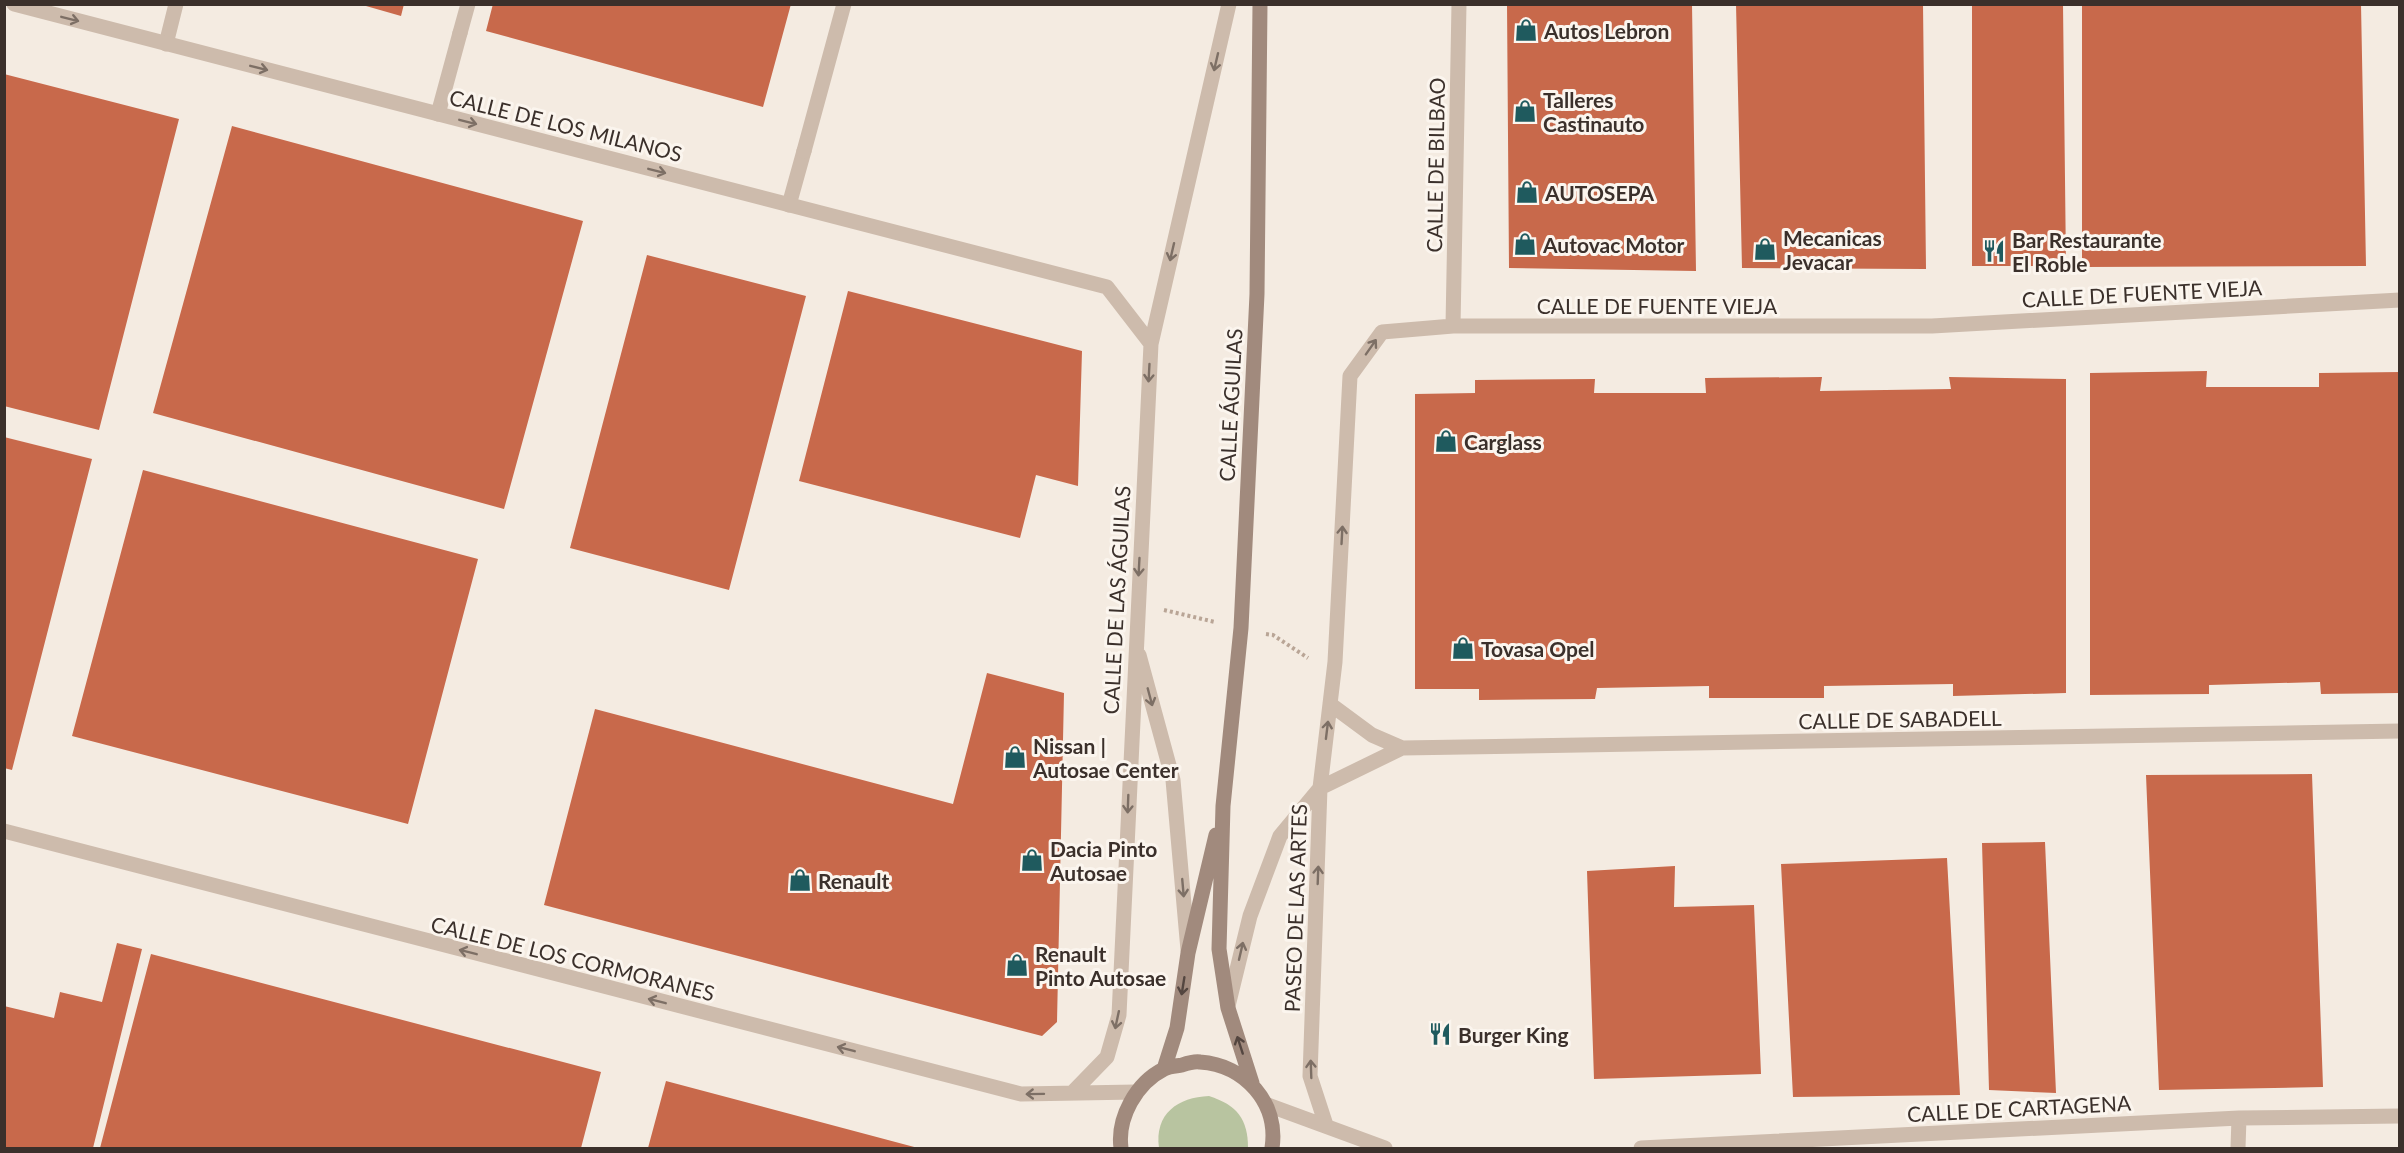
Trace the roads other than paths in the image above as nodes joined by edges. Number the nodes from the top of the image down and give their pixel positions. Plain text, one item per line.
1 (14, 4) edge
2 (176, 4) edge
3 (468, 4) edge
4 (844, 4) edge
5 (1229, 4) edge
6 (1260, 4) edge
7 (1459, 4) edge
8 (166, 44) junction
9 (438, 114) junction
10 (789, 205) junction
11 (2400, 300) edge
12 (1453, 326) junction
13 (1151, 344) junction
14 (1135, 640) junction
15 (1330, 704) junction
16 (2400, 731) edge
17 (1402, 748) junction
18 (1320, 788) junction
19 (1223, 806) junction
20 (4, 831) edge
21 (1188, 953) junction
22 (1228, 1008) junction
23 (1164, 1069) junction
24 (1252, 1083) junction
25 (1136, 1092) junction
26 (1072, 1093) junction
27 (1268, 1105) junction
28 (2400, 1116) edge
29 (2239, 1118) junction
30 (1326, 1125) junction
31 (1121, 1149) edge
32 (1272, 1149) edge
33 (1384, 1149) edge
34 (1641, 1149) edge
35 (2238, 1149) edge

1 -> 8 street, CALLE DE LOS MILANOS
2 - 8 street
3 - 9 street
4 - 10 street
5 -> 13 street, CALLE DE LAS ÁGUILAS
6 - 19 main road, CALLE ÁGUILAS
7 - 12 street, CALLE DE BILBAO
8 -> 9 street, CALLE DE LOS MILANOS
9 -> 10 street, CALLE DE LOS MILANOS
10 - 13 street, CALLE DE LOS MILANOS
11 - 12 street, CALLE DE FUENTE VIEJA
15 -> 12 street, CALLE DE FUENTE VIEJA
13 -> 14 street, CALLE DE LAS ÁGUILAS
14 -> 21 street
14 -> 26 street, CALLE DE LAS ÁGUILAS
15 - 17 street, CALLE DE SABADELL
18 -> 15 street, CALLE DE FUENTE VIEJA
16 - 17 street, CALLE DE SABADELL
17 - 18 street, CALLE DE SABADELL
22 -> 18 street, PASEO DE LAS ARTES
30 -> 18 street, PASEO DE LAS ARTES
19 - 21 main road
19 - 22 main road
26 -> 20 street, CALLE DE LOS CORMORANES
21 -> 23 main road
24 -> 22 main road
23 - 24 main road
23 - 25 main road
24 - 27 main road
25 - 26 street, CALLE DE LOS CORMORANES
25 - 31 main road
27 - 30 street
27 - 32 main road
28 - 29 street, CALLE DE CARTAGENA
29 - 34 street, CALLE DE CARTAGENA
29 - 35 street
30 - 33 street

